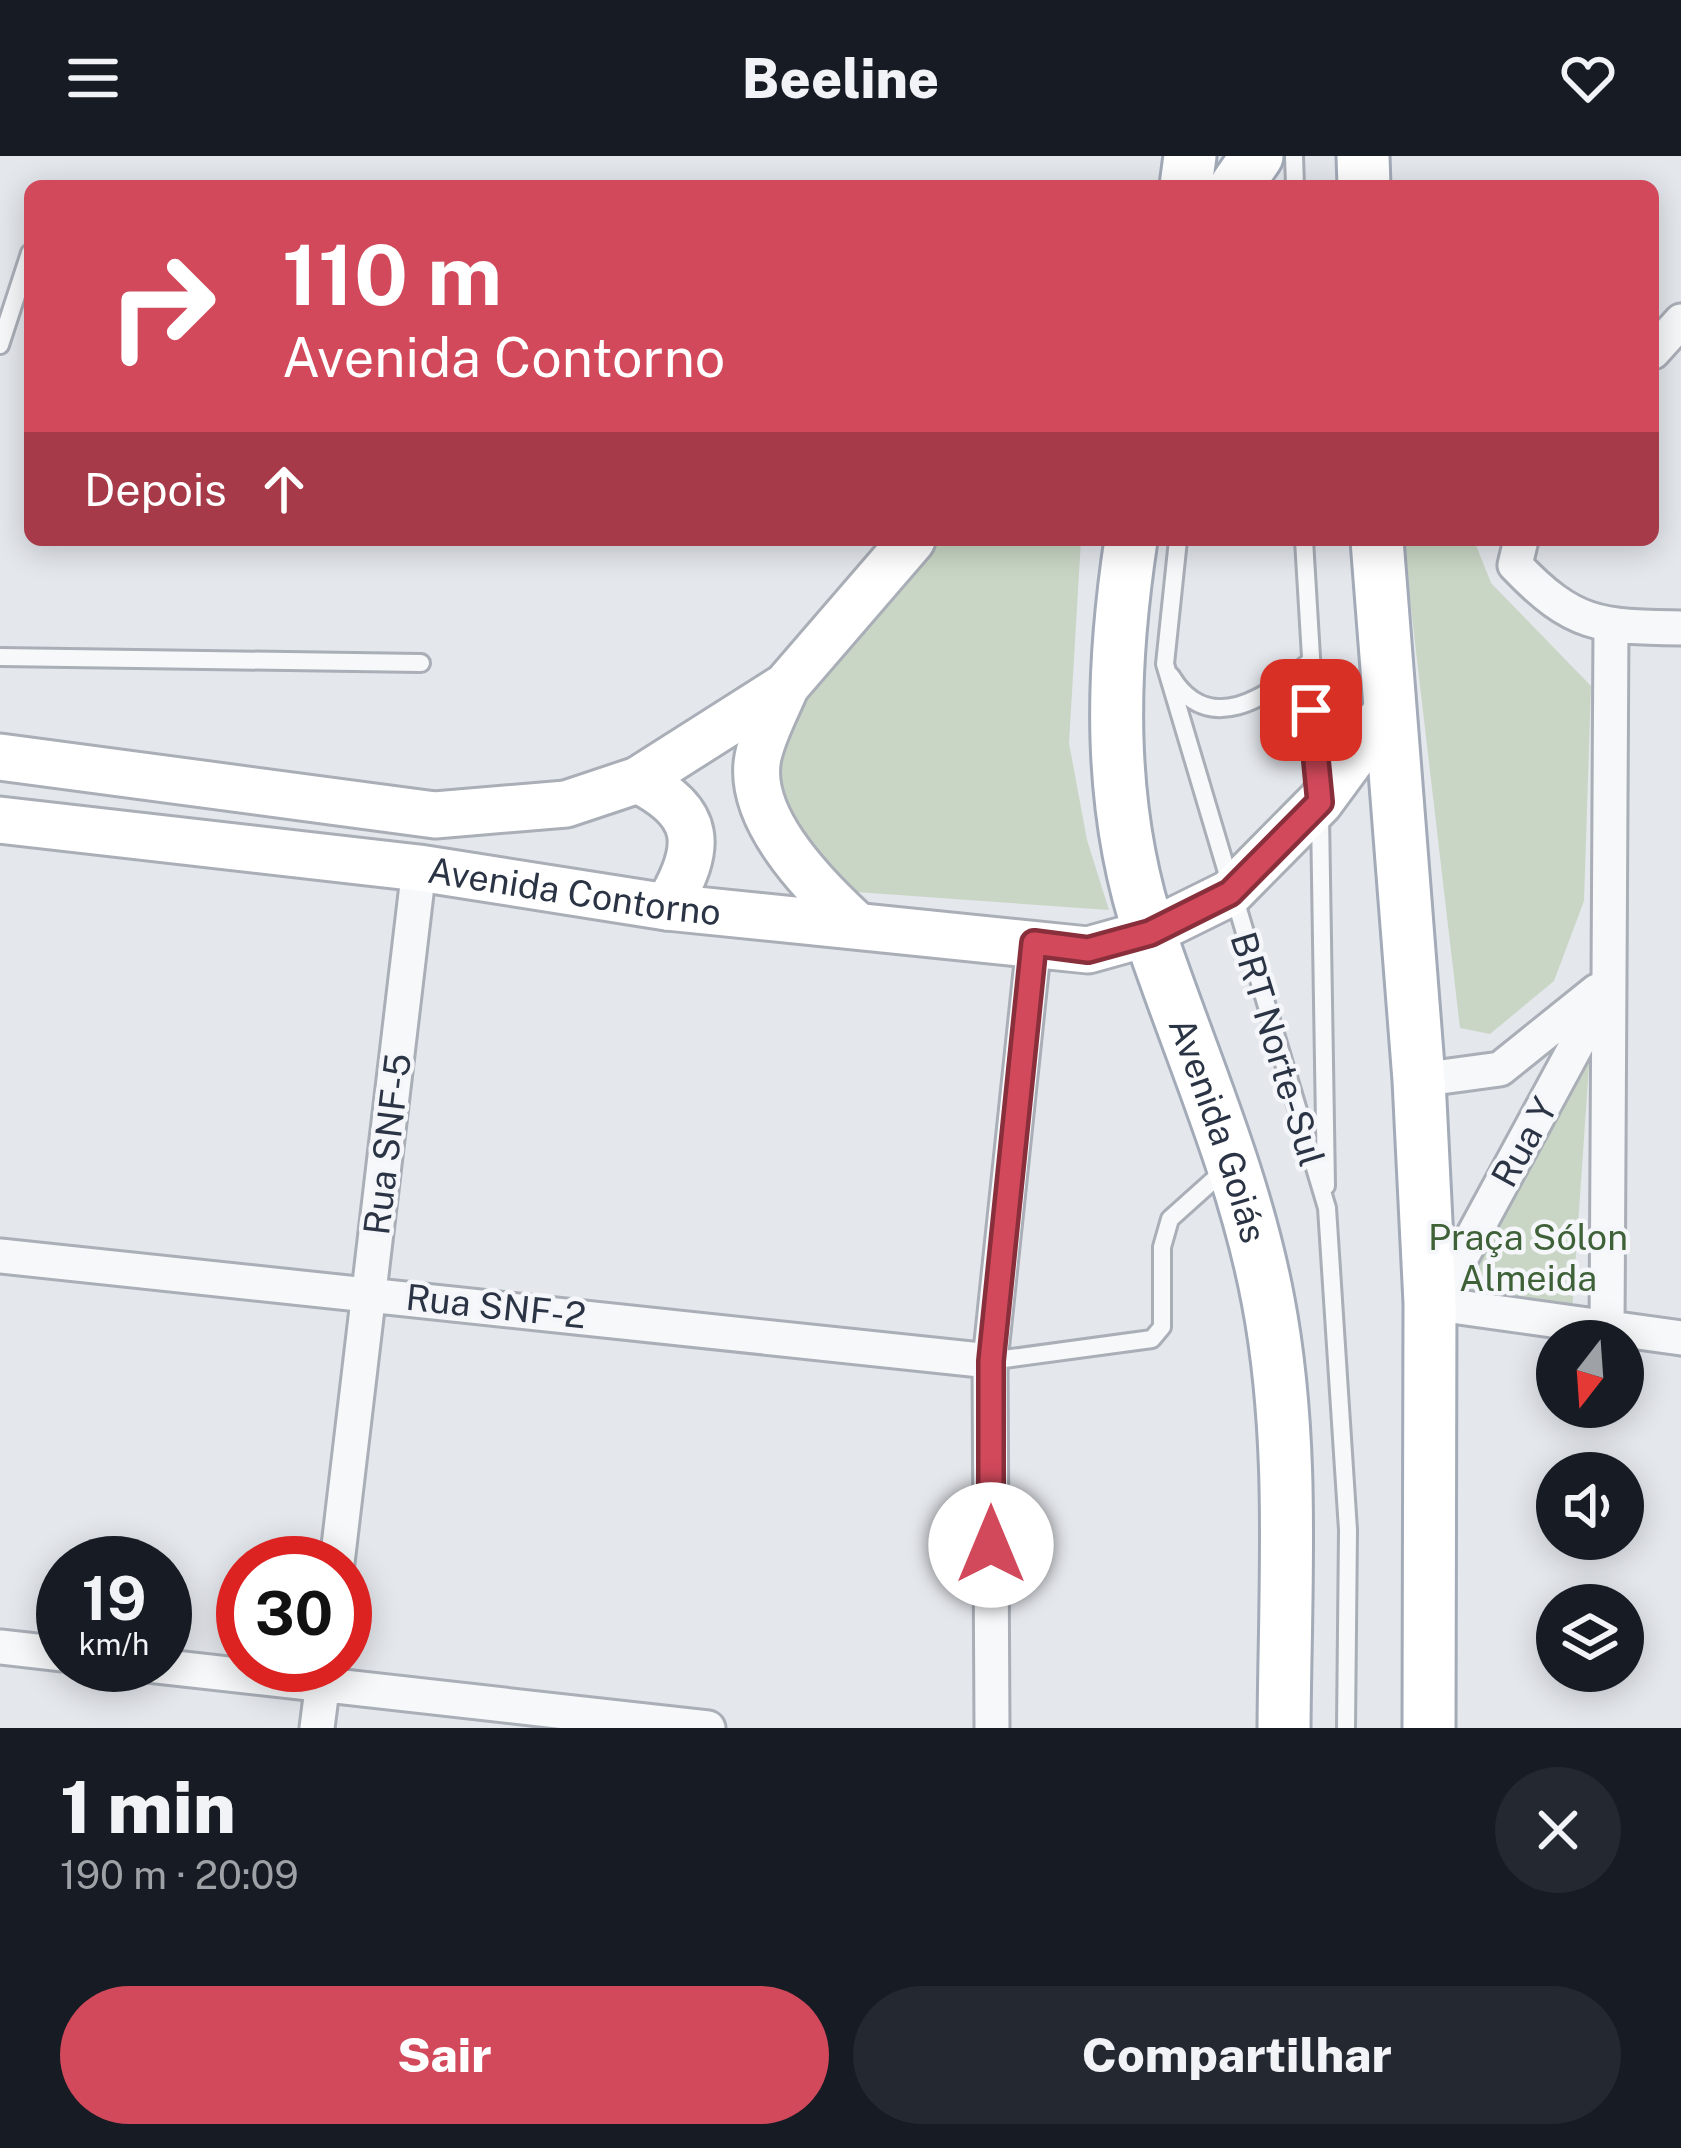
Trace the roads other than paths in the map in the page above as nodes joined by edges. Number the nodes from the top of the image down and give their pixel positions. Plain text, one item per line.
1 (24, 271) edge
2 (1681, 321) edge
3 (0, 345) edge
4 (1659, 345) edge
5 (898, 546) edge
6 (1130, 546) edge
7 (1177, 546) edge
8 (1304, 546) edge
9 (1377, 546) edge
10 (1518, 553) edge
11 (1611, 627) junction
12 (1681, 628) edge
13 (0, 657) edge
14 (421, 663) dead end
15 (1165, 664) junction
16 (1307, 664) junction
17 (786, 686) junction
18 (1389, 708) junction
19 (0, 758) edge
20 (638, 780) junction
21 (1320, 802) junction
22 (0, 820) edge
23 (419, 868) junction
24 (1230, 893) junction
25 (667, 907) junction
26 (854, 923) junction
27 (1150, 933) junction
28 (1034, 943) junction
29 (1612, 978) junction
30 (1419, 1080) junction
31 (1233, 1162) junction
32 (1327, 1208) junction
33 (0, 1256) edge
34 (370, 1292) junction
35 (1430, 1303) junction
36 (1550, 1320) edge
37 (1606, 1320) edge
38 (1644, 1333) edge
39 (1681, 1338) edge
40 (991, 1361) junction
41 (341, 1536) edge
42 (0, 1647) edge
43 (36, 1651) edge
44 (372, 1682) edge
45 (322, 1692) edge
46 (317, 1728) edge
47 (708, 1728) edge
48 (992, 1728) edge
49 (1284, 1728) edge
50 (1346, 1728) edge
51 (1429, 1728) edge

1 - 3 lane
2 - 4 street
5 - 17 main road, Avenida Contorno
6 - 27 main road, Avenida Goiás
7 - 15 lane, BRT Norte-Sul
8 - 16 lane, BRT Norte-Sul
9 - 18 main road
10 - 11 street
11 - 12 street
11 - 29 street, Rua Y
13 - 14 lane
15 - 16 lane
15 - 24 lane, BRT Norte-Sul
16 - 21 lane, BRT Norte-Sul
17 - 20 main road, Avenida Contorno
17 - 26 main road
18 - 21 main road, Avenida Contorno
18 - 30 main road
19 - 20 main road, Avenida Contorno
20 - 25 main road
21 - 24 main road, Avenida Contorno
21 - 32 lane, BRT Norte-Sul
22 - 23 main road, Avenida Contorno
23 - 25 main road, Avenida Contorno
23 - 34 street, Rua SNF-5
24 - 27 main road, Avenida Contorno
24 - 32 lane, BRT Norte-Sul
25 - 26 main road, Avenida Contorno
26 - 28 main road, Avenida Contorno
27 - 28 main road, Avenida Contorno
27 - 31 main road, Avenida Goiás
28 - 40 street
29 - 30 street, Rua Y
29 - 35 street, Rua Y
29 - 37 street, Rua Y
30 - 35 main road
31 - 40 lane
31 - 49 main road, Avenida Goiás
32 - 50 lane
33 - 34 street, Rua SNF-2
34 - 40 street, Rua SNF-2
34 - 41 street, Rua SNF-5
35 - 36 street
35 - 51 main road
38 - 39 street
40 - 48 street
42 - 43 street
44 - 47 street
45 - 46 street

